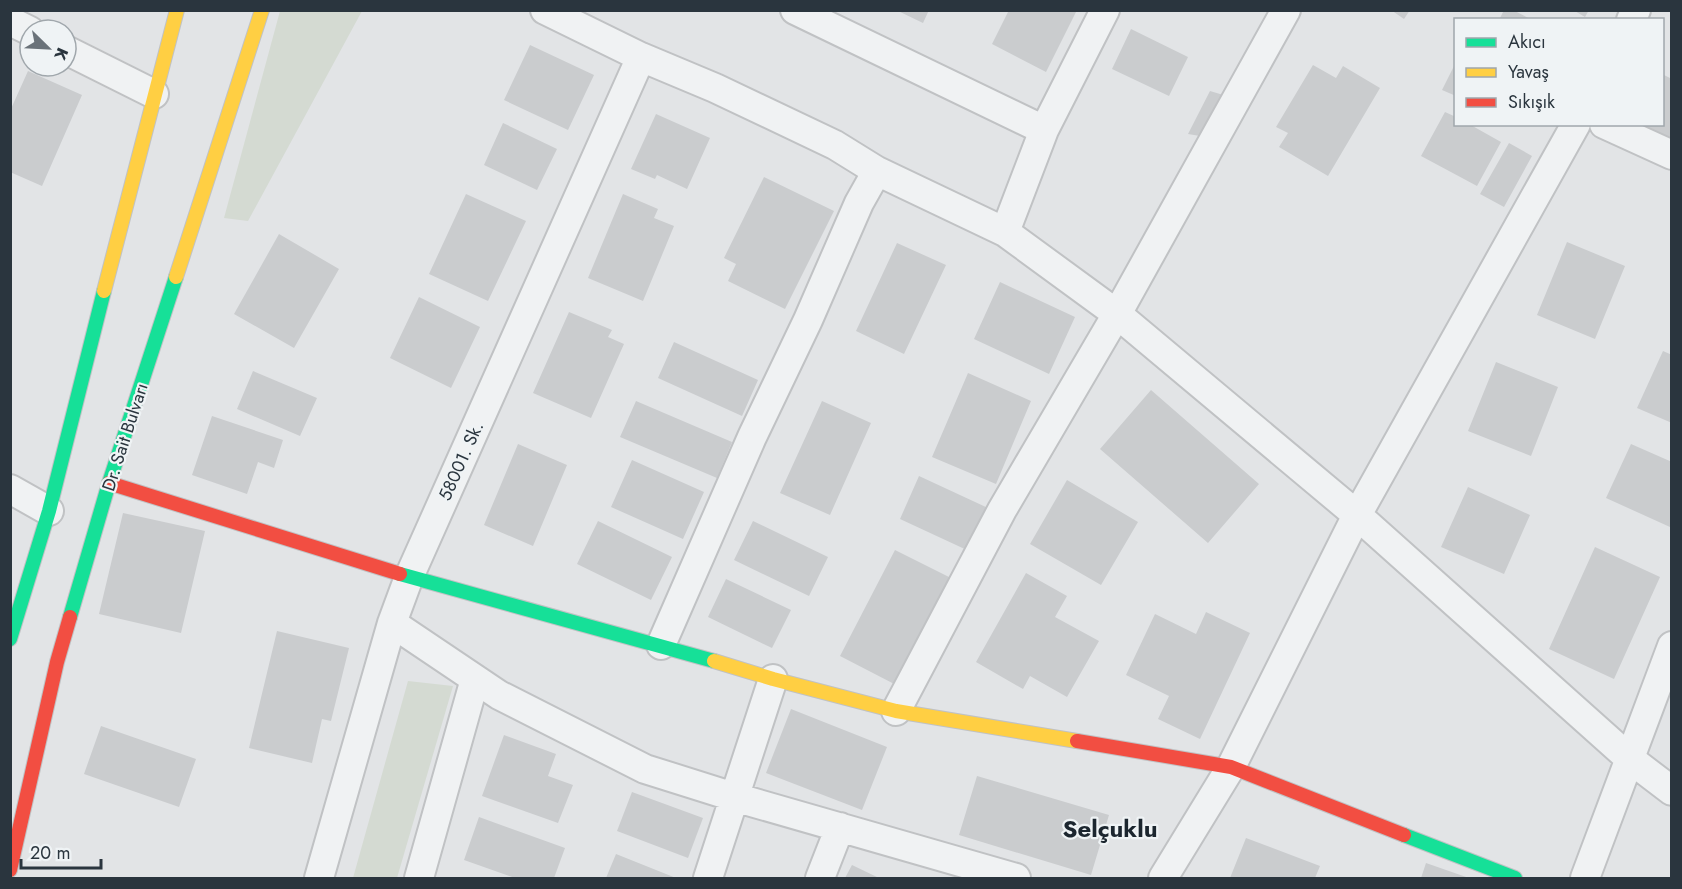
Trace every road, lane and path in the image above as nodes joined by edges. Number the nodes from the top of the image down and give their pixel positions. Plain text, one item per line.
1 (177, 10) edge
2 (262, 10) edge
3 (545, 10) edge
4 (1105, 10) edge
5 (1286, 10) edge
6 (810, 14) edge
7 (78, 56) edge
8 (641, 57) junction
9 (154, 94) junction
10 (1575, 126) edge
11 (1608, 126) edge
12 (1044, 130) junction
13 (1671, 155) edge
14 (877, 171) junction
15 (1005, 232) junction
16 (1117, 314) junction
17 (109, 483) junction
18 (10, 489) edge
19 (49, 511) junction
20 (1357, 515) junction
21 (409, 577) junction
22 (392, 623) junction
23 (10, 639) edge
24 (661, 645) junction
25 (1671, 646) edge
26 (475, 679) junction
27 (773, 679) junction
28 (896, 711) junction
29 (1630, 759) junction
30 (1231, 767) junction
31 (1671, 791) edge
32 (734, 797) junction
33 (840, 827) junction
34 (10, 870) edge
35 (319, 879) edge
36 (419, 879) edge
37 (708, 879) edge
38 (820, 879) edge
39 (1016, 879) edge
40 (1163, 879) edge
41 (1515, 879) edge
42 (1585, 879) edge

1 - 9 main road
2 - 17 main road, Dr. Sait Bulvarı
3 - 8 street
4 - 12 street
5 - 16 street
6 - 12 street
7 - 9 street
8 - 14 street
8 - 21 street, 58001. Sk.
9 - 19 main road
10 - 20 street
11 - 13 street
12 - 15 street
14 - 15 street
14 - 24 street
15 - 16 street
16 - 20 street
16 - 28 street
17 - 21 main road
17 - 34 main road, Dr. Sait Bulvarı
18 - 19 street
19 - 23 main road
20 - 29 street
20 - 30 street
21 - 22 street, 58001. Sk.
21 - 24 main road
22 - 26 street
22 - 35 street, 58001. Sk.
24 - 27 main road
25 - 29 street
26 - 32 street
26 - 36 street
27 - 28 main road
27 - 32 street
28 - 30 main road
29 - 31 street
29 - 42 street
30 - 40 street
30 - 41 main road
32 - 33 street
32 - 37 street
33 - 38 street
33 - 39 street

